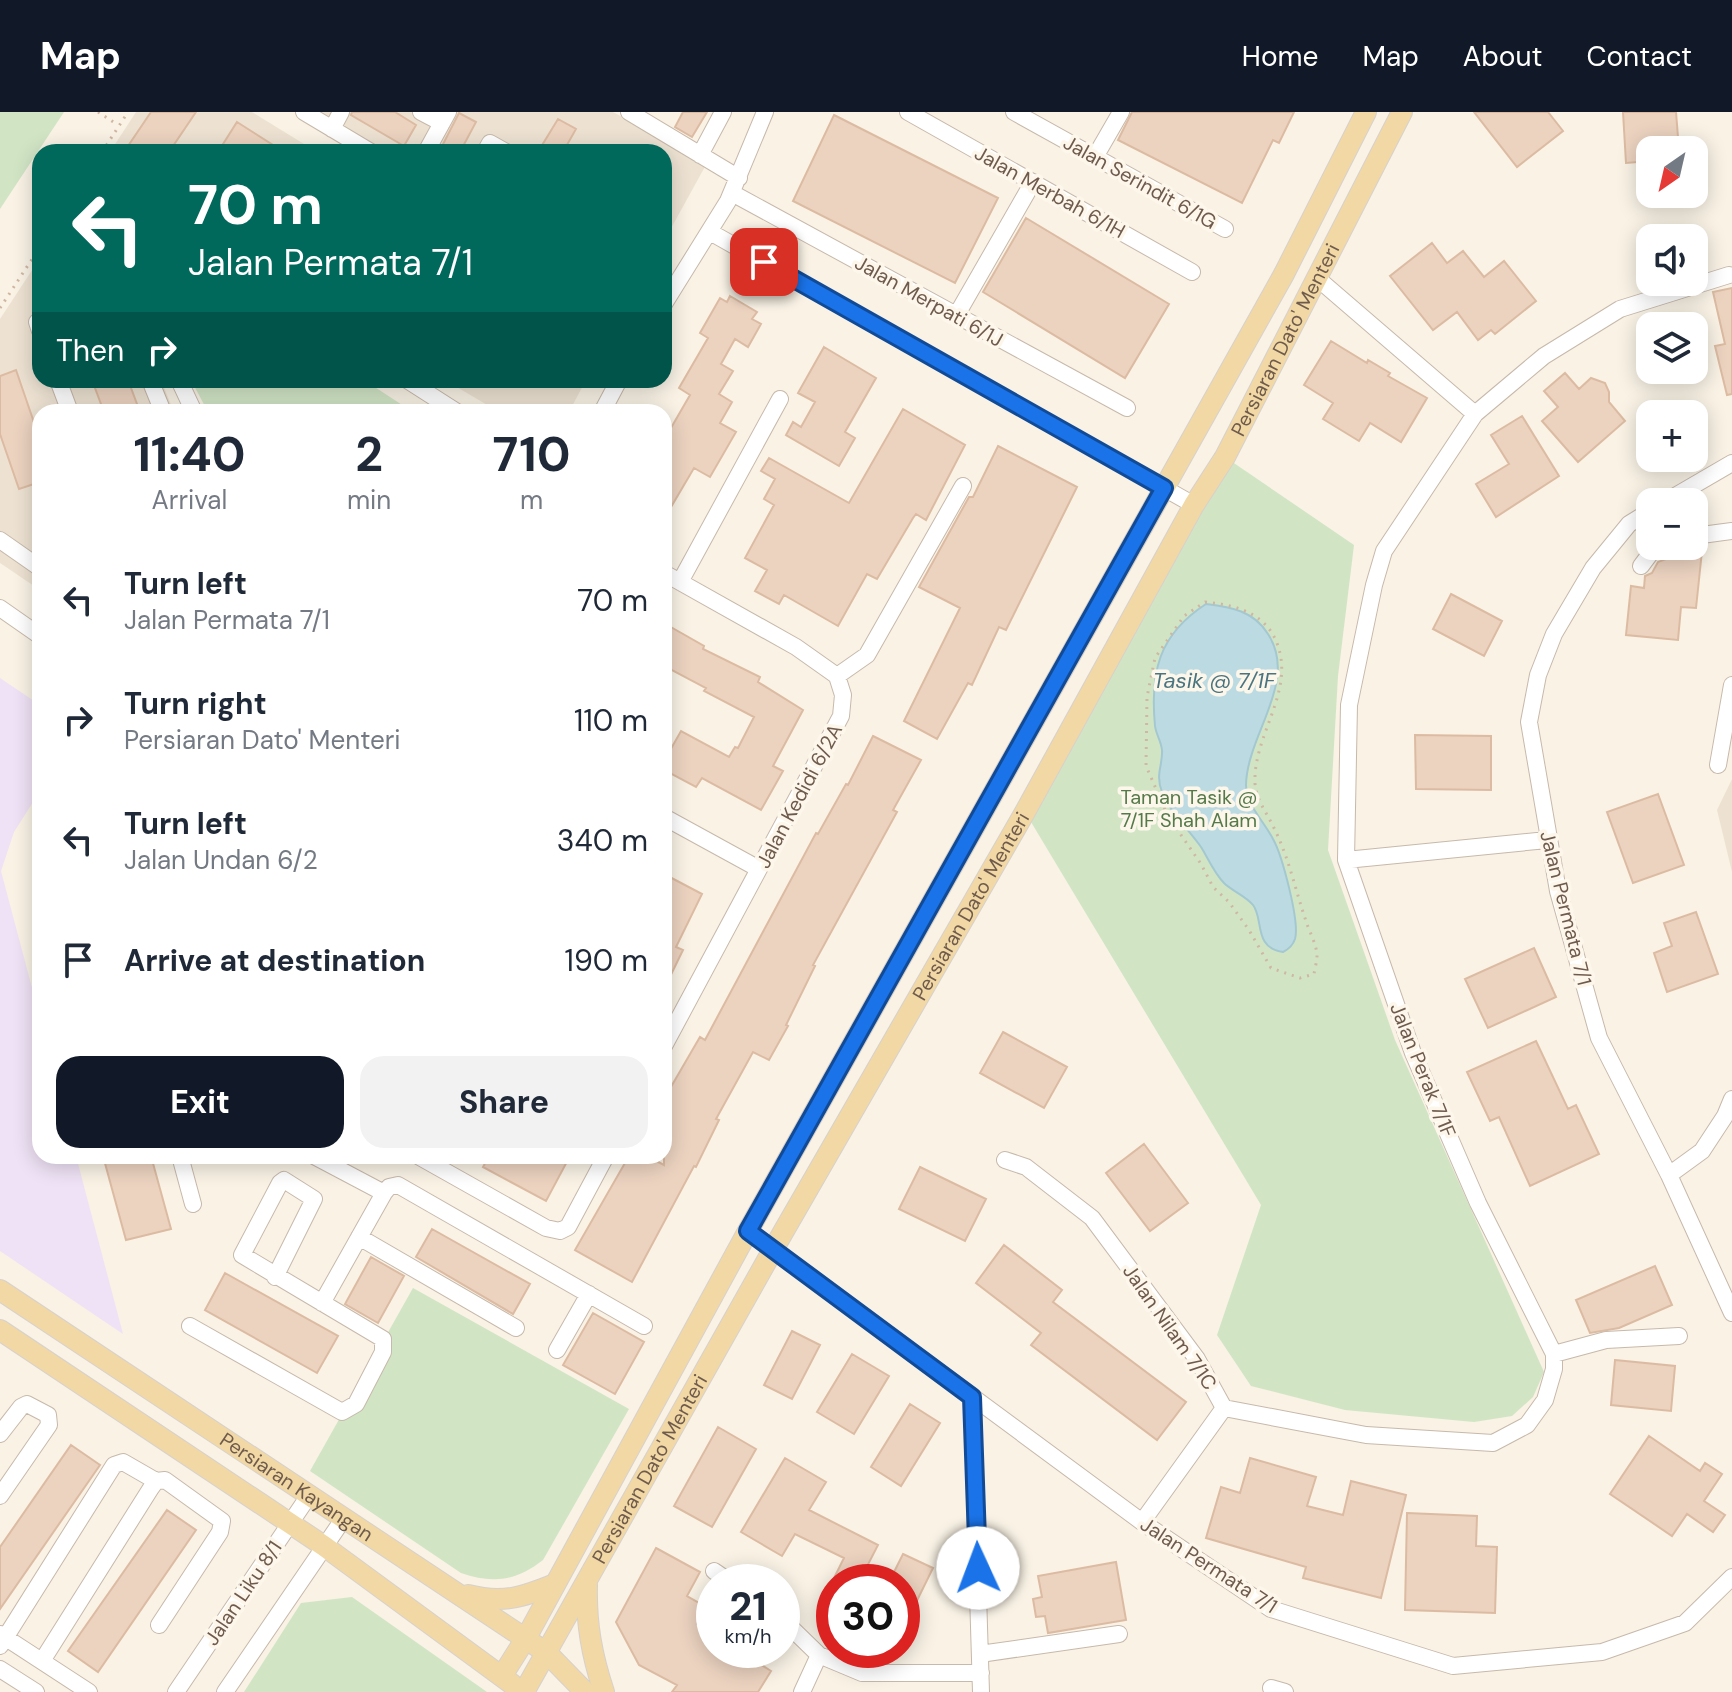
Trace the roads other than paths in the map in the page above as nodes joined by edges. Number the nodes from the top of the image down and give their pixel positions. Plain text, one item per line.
1 (304, 112) edge
2 (341, 112) edge
3 (421, 112) edge
4 (629, 112) edge
5 (723, 112) edge
6 (765, 112) edge
7 (908, 112) edge
8 (1014, 112) edge
9 (1121, 112) edge
10 (1366, 112) edge
11 (1402, 112) edge
12 (445, 118) edge
13 (332, 129) junction
14 (357, 144) edge
15 (430, 144) edge
16 (700, 155) junction
17 (1095, 157) junction
18 (1033, 182) junction
19 (735, 185) junction
20 (1225, 229) dead end
21 (710, 232) junction
22 (1192, 272) dead end
23 (1729, 275) dead end
24 (1317, 278) junction
25 (672, 291) edge
26 (956, 316) junction
27 (420, 388) edge
28 (780, 399) dead end
29 (444, 404) edge
30 (1127, 408) dead end
31 (1475, 414) junction
32 (1732, 463) edge
33 (963, 486) dead end
34 (1164, 488) junction
35 (1689, 488) edge
36 (1194, 505) junction
37 (1636, 520) edge
38 (1732, 531) edge
39 (1708, 534) edge
40 (0, 540) edge
41 (32, 558) edge
42 (1646, 560) edge
43 (1641, 566) dead end
44 (672, 578) edge
45 (680, 582) junction
46 (0, 608) edge
47 (32, 630) edge
48 (837, 676) junction
49 (1732, 685) edge
50 (1718, 765) dead end
51 (672, 821) edge
52 (1547, 840) junction
53 (1346, 860) junction
54 (759, 869) junction
55 (672, 1031) edge
56 (1732, 1099) edge
57 (1005, 1160) dead end
58 (182, 1164) edge
59 (329, 1164) edge
60 (432, 1164) edge
61 (602, 1164) edge
62 (1669, 1175) junction
63 (384, 1193) junction
64 (193, 1204) dead end
65 (748, 1231) junction
66 (359, 1237) junction
67 (774, 1248) junction
68 (275, 1277) junction
69 (0, 1290) edge
70 (589, 1294) junction
71 (322, 1303) junction
72 (1732, 1313) edge
73 (190, 1326) dead end
74 (644, 1326) dead end
75 (516, 1328) dead end
76 (0, 1330) edge
77 (1679, 1336) dead end
78 (557, 1350) dead end
79 (1554, 1354) junction
80 (972, 1397) junction
81 (1224, 1408) junction
82 (0, 1434) edge
83 (156, 1481) junction
84 (310, 1494) junction
85 (0, 1496) edge
86 (344, 1518) junction
87 (1142, 1522) junction
88 (290, 1523) junction
89 (324, 1546) junction
90 (1732, 1577) edge
91 (587, 1581) junction
92 (555, 1584) junction
93 (457, 1592) junction
94 (159, 1625) dead end
95 (1119, 1634) dead end
96 (800, 1637) edge
97 (526, 1638) junction
98 (1, 1639) edge
99 (816, 1652) edge
100 (547, 1653) junction
101 (980, 1654) junction
102 (42, 1661) junction
103 (816, 1662) edge
104 (850, 1668) edge
105 (0, 1669) edge
106 (981, 1673) junction
107 (502, 1676) junction
108 (36, 1692) edge
109 (89, 1692) edge
110 (176, 1692) edge
111 (225, 1692) edge
112 (522, 1692) edge
113 (585, 1692) edge
114 (604, 1692) edge
115 (802, 1692) edge
116 (981, 1692) edge

1 - 13 street
2 - 13 street
3 - 12 street
4 - 16 street, Jalan Merpati 6/1J
5 - 16 street
6 - 19 street
7 - 18 street, Jalan Merbah 6/1H
8 - 17 street, Jalan Serindit 6/1G
9 - 17 street
10 - 34 main road, Persiaran Dato' Menteri
11 - 24 main road, Persiaran Dato' Menteri
12 - 15 street
13 - 14 street
16 - 19 street, Jalan Merpati 6/1J
17 - 20 street, Jalan Serindit 6/1G
18 - 22 street, Jalan Merbah 6/1H
18 - 26 street
19 - 21 street
19 - 26 street, Jalan Merpati 6/1J
21 - 25 street
21 - 34 street
23 - 31 street, Jalan Perak 7/1F
24 - 31 street
24 - 36 main road, Persiaran Dato' Menteri
26 - 30 street, Jalan Merpati 6/1J
27 - 29 street
28 - 45 street
31 - 53 street, Jalan Perak 7/1F
32 - 35 street
33 - 48 street
34 - 36 street
34 - 65 main road, Persiaran Dato' Menteri
36 - 67 main road, Persiaran Dato' Menteri
37 - 52 street, Jalan Permata 7/1
38 - 39 street
40 - 41 street
42 - 43 street
44 - 45 street
45 - 48 street
46 - 47 street
48 - 54 street, Jalan Kedidi 6/2A
49 - 50 street
51 - 54 street
52 - 53 street
52 - 62 street, Jalan Permata 7/1
53 - 79 street, Jalan Perak 7/1F
54 - 55 street, Jalan Kedidi 6/2A
56 - 62 street
57 - 81 street, Jalan Nilam 7/1C
58 - 64 street
59 - 63 street
60 - 61 street
62 - 72 street, Jalan Permata 7/1
63 - 66 street
63 - 70 street
65 - 67 street, Jalan Permata 7/1
65 - 92 main road, Persiaran Dato' Menteri
66 - 71 street
66 - 75 street
67 - 80 street, Jalan Permata 7/1
67 - 91 main road, Persiaran Dato' Menteri
68 - 68 street
68 - 71 street
69 - 84 main road, Persiaran Kayangan
70 - 74 street
70 - 78 street
71 - 73 street
76 - 88 main road, Persiaran Kayangan
77 - 79 street
79 - 81 street
80 - 87 street, Jalan Permata 7/1
80 - 101 street
81 - 87 street, Jalan Nilam 7/1C
82 - 85 street
83 - 94 street
83 - 98 street
83 - 102 street
84 - 86 main road, Persiaran Kayangan
84 - 88 street, Jalan Liku 8/1
86 - 89 street, Jalan Liku 8/1
86 - 93 main road, Persiaran Kayangan
87 - 90 street, Jalan Permata 7/1
88 - 89 main road, Persiaran Kayangan
88 - 110 street, Jalan Liku 8/1
89 - 107 main road, Persiaran Kayangan
89 - 111 street, Jalan Liku 8/1
91 - 100 main road, Persiaran Dato' Menteri
91 - 114 main road
92 - 93 main road
92 - 97 main road, Persiaran Dato' Menteri
93 - 97 main road, Persiaran Kayangan
95 - 101 street
96 - 99 street
97 - 100 main road, Persiaran Kayangan
97 - 107 main road, Persiaran Dato' Menteri
98 - 102 street
100 - 112 main road, Persiaran Dato' Menteri
100 - 113 main road, Persiaran Kayangan
101 - 106 street
102 - 109 street
103 - 115 street
104 - 106 street
105 - 108 street
106 - 116 street
107 - 112 main road, Persiaran Kayangan

